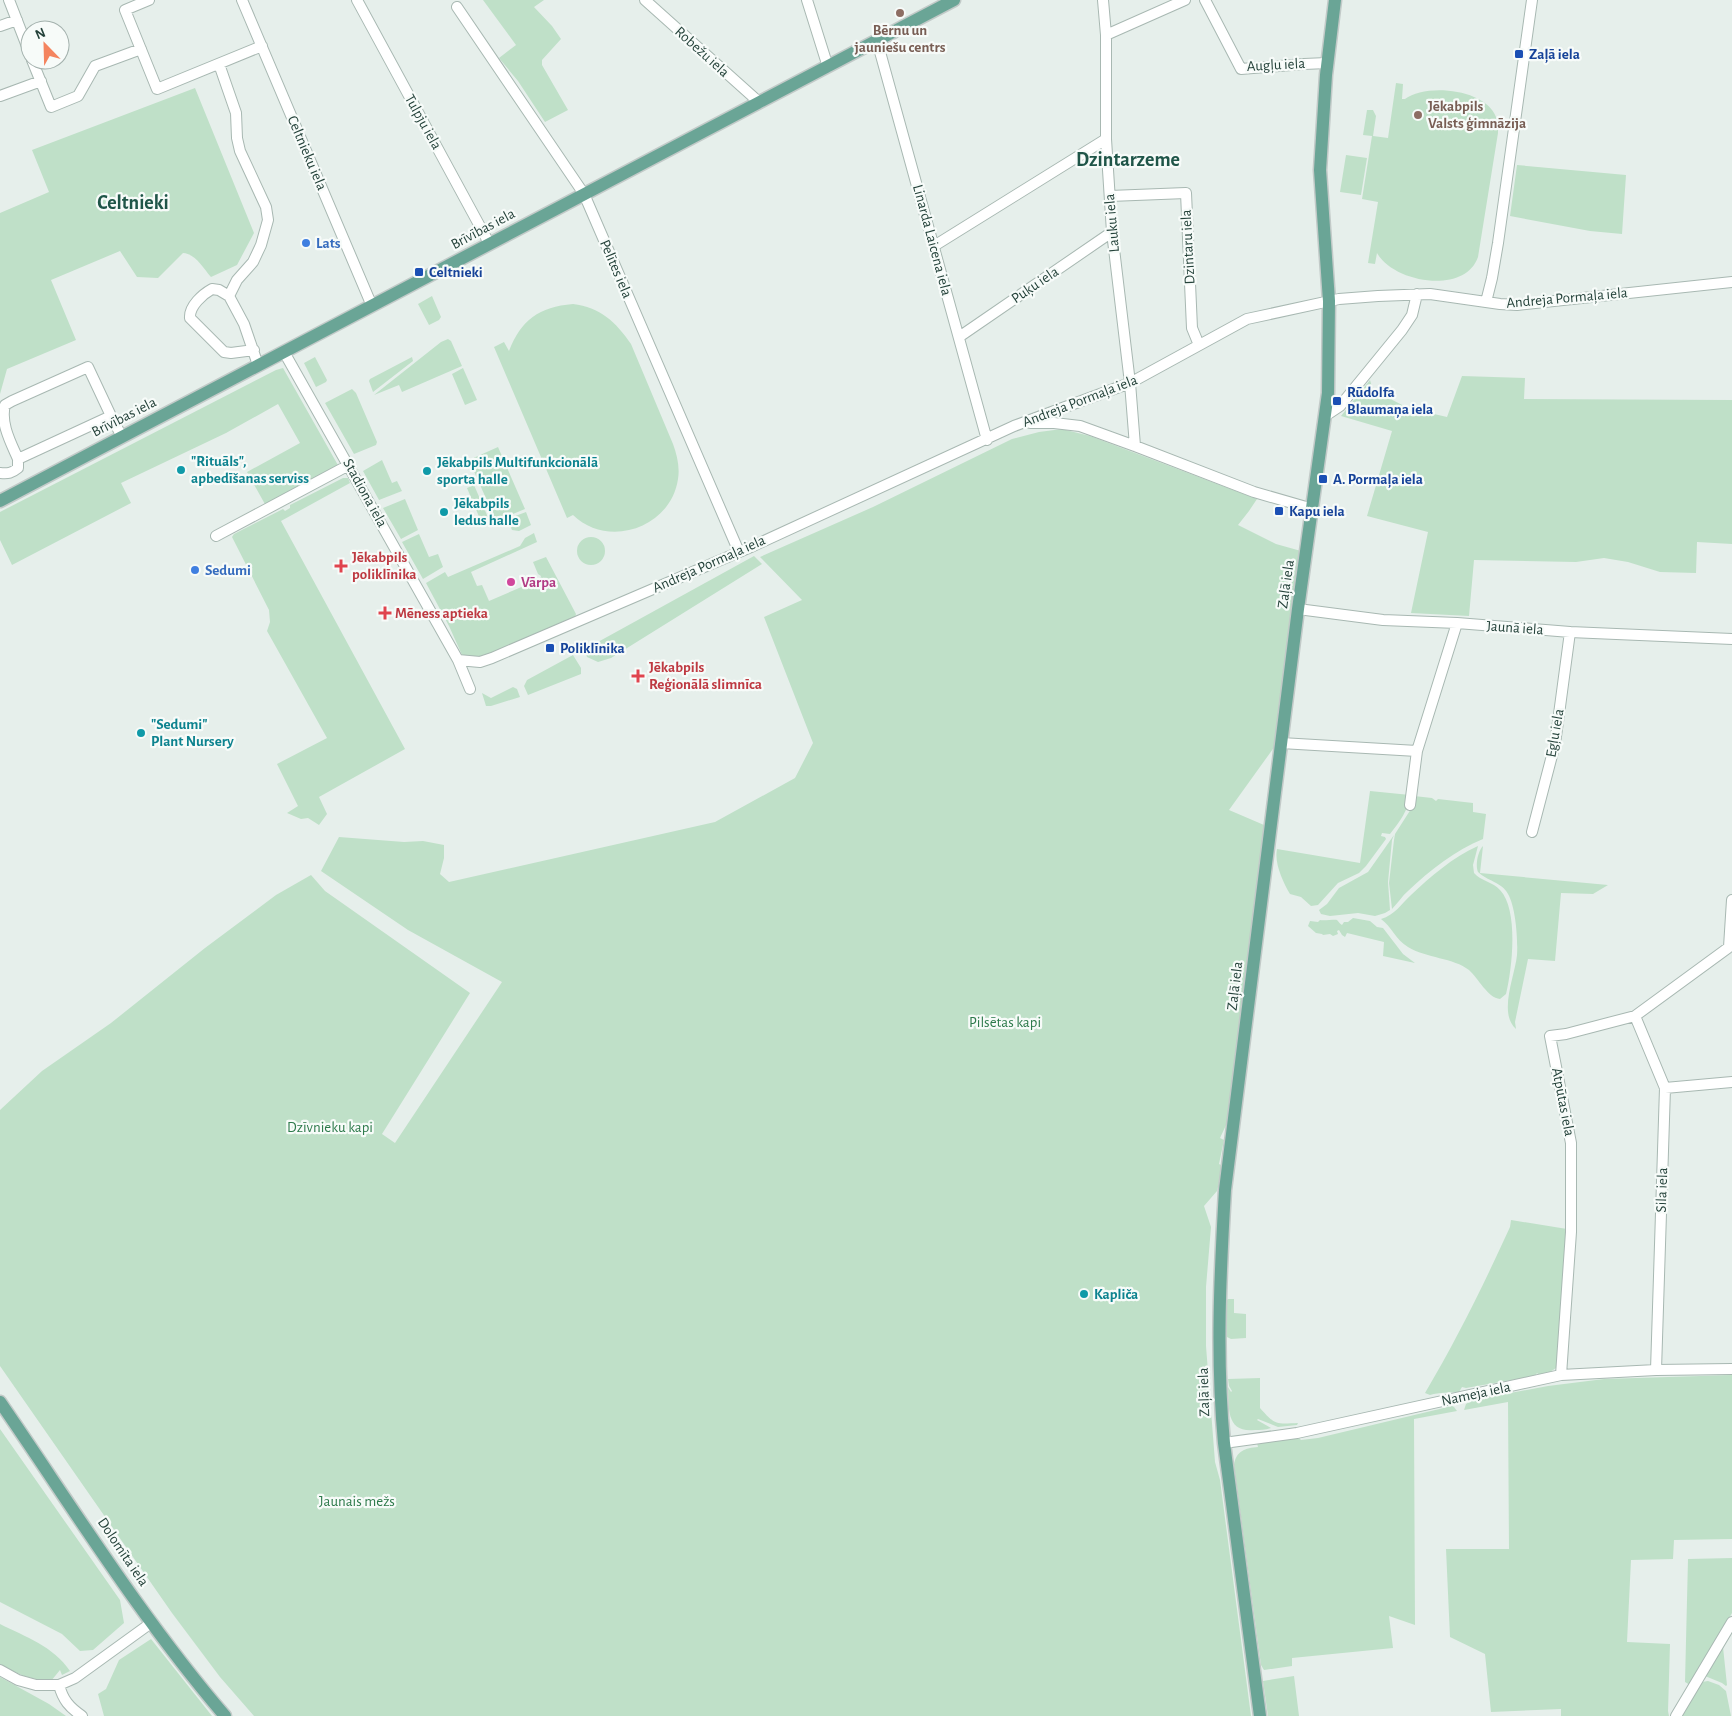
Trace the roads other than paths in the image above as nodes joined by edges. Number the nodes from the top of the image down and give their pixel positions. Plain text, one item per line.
1 (9, 0) edge
2 (149, 0) edge
3 (242, 0) edge
4 (357, 0) edge
5 (645, 0) edge
6 (807, 0) edge
7 (954, 0) edge
8 (1103, 0) edge
9 (1185, 0) edge
10 (1206, 0) edge
11 (1335, 0) edge
12 (1532, 0) edge
13 (457, 7) dead end
14 (16, 20) junction
15 (0, 26) edge
16 (20, 30) edge
17 (1106, 34) junction
18 (878, 41) junction
19 (262, 46) junction
20 (141, 48) junction
21 (219, 64) junction
22 (1327, 64) junction
23 (828, 67) junction
24 (36, 70) edge
25 (41, 81) junction
26 (0, 96) edge
27 (760, 103) junction
28 (1106, 139) junction
29 (584, 194) junction
30 (1110, 196) junction
31 (1112, 232) junction
32 (489, 243) junction
33 (934, 246) junction
34 (1732, 282) edge
35 (1417, 294) junction
36 (230, 296) junction
37 (1329, 301) junction
38 (1486, 302) junction
39 (372, 306) junction
40 (959, 337) junction
41 (1199, 345) junction
42 (254, 350) junction
43 (284, 352) junction
44 (258, 366) junction
45 (1130, 383) junction
46 (111, 416) junction
47 (1325, 416) junction
48 (1024, 423) junction
49 (122, 437) junction
50 (987, 440) junction
51 (1135, 446) junction
52 (18, 460) junction
53 (349, 465) junction
54 (0, 473) edge
55 (0, 501) edge
56 (1313, 509) junction
57 (216, 536) dead end
58 (739, 552) junction
59 (1298, 610) junction
60 (1457, 623) junction
61 (1570, 632) junction
62 (1732, 639) edge
63 (458, 660) junction
64 (470, 689) dead end
65 (1281, 743) junction
66 (1417, 752) junction
67 (1410, 805) dead end
68 (1532, 832) dead end
69 (1732, 900) edge
70 (1730, 946) edge
71 (1635, 1016) junction
72 (1732, 1082) edge
73 (1666, 1088) junction
74 (1732, 1369) edge
75 (1656, 1370) junction
76 (1561, 1375) junction
77 (0, 1402) edge
78 (1224, 1443) junction
79 (1732, 1622) edge
80 (151, 1623) junction
81 (0, 1670) edge
82 (59, 1685) junction
83 (82, 1716) edge
84 (225, 1716) edge
85 (1260, 1716) edge
86 (1676, 1716) edge

1 - 14 street
2 - 20 street
3 - 19 street, Celtnieku iela
4 - 32 street, Tulpju iela
5 - 27 street, Robežu iela
6 - 23 street
7 - 18 main road, Brīvības iela
8 - 17 street, Lauku iela
9 - 17 street
10 - 22 street, Augļu iela
11 - 22 main road
12 - 38 street
13 - 29 street, Pelītes iela
14 - 15 street
14 - 16 street
17 - 28 street, Lauku iela
18 - 23 main road, Brīvības iela
18 - 33 street, Linarda Laicena iela
19 - 21 street
19 - 39 street, Celtnieku iela
20 - 21 street
20 - 25 street
21 - 36 street
22 - 37 main road
23 - 27 main road, Brīvības iela
24 - 25 street
25 - 26 street
27 - 29 main road, Brīvības iela
28 - 30 street, Lauku iela
28 - 33 street
29 - 32 main road, Brīvības iela
29 - 58 street, Pelītes iela
30 - 31 street, Lauku iela
30 - 41 street, Dzintaru iela
31 - 40 street, Puķu iela
31 - 45 street, Lauku iela
32 - 39 main road, Brīvības iela
33 - 40 street, Linarda Laicena iela
34 - 38 street, Andreja Pormaļa iela
35 - 37 street, Andreja Pormaļa iela
35 - 38 street, Andreja Pormaļa iela
35 - 47 street
36 - 42 street
36 - 42 street
37 - 41 street, Andreja Pormaļa iela
37 - 47 main road
39 - 43 main road, Brīvības iela
40 - 50 street, Linarda Laicena iela
41 - 45 street, Andreja Pormaļa iela
42 - 44 street
43 - 44 main road, Brīvības iela
43 - 53 street, Stadiona iela
44 - 49 main road, Brīvības iela
45 - 48 street, Andreja Pormaļa iela
45 - 51 street, Lauku iela
46 - 49 street
46 - 52 street
46 - 52 street
47 - 56 main road, Zaļā iela
48 - 50 street, Andreja Pormaļa iela
48 - 51 street
49 - 55 main road, Brīvības iela
50 - 58 street, Andreja Pormaļa iela
51 - 56 street
52 - 54 street
53 - 57 street
53 - 63 street, Stadiona iela
56 - 59 main road, Zaļā iela
58 - 63 street, Andreja Pormaļa iela
59 - 60 street, Jaunā iela
59 - 65 main road, Zaļā iela
60 - 61 street, Jaunā iela
60 - 66 street
61 - 62 street, Jaunā iela
61 - 68 street, Egļu iela
63 - 64 street, Stadiona iela
65 - 66 street
65 - 78 main road, Zaļā iela
66 - 67 street
69 - 70 street
70 - 71 street, Atpūtas iela
71 - 73 street, Sila iela
71 - 76 street, Atpūtas iela
72 - 73 street
73 - 75 street, Sila iela
74 - 75 street, Nameja iela
75 - 76 street, Nameja iela
76 - 78 street, Nameja iela
77 - 80 main road, Dolomīta iela
78 - 85 main road, Zaļā iela
79 - 86 street
80 - 82 street
80 - 84 main road, Dolomīta iela
81 - 82 street
82 - 83 street

